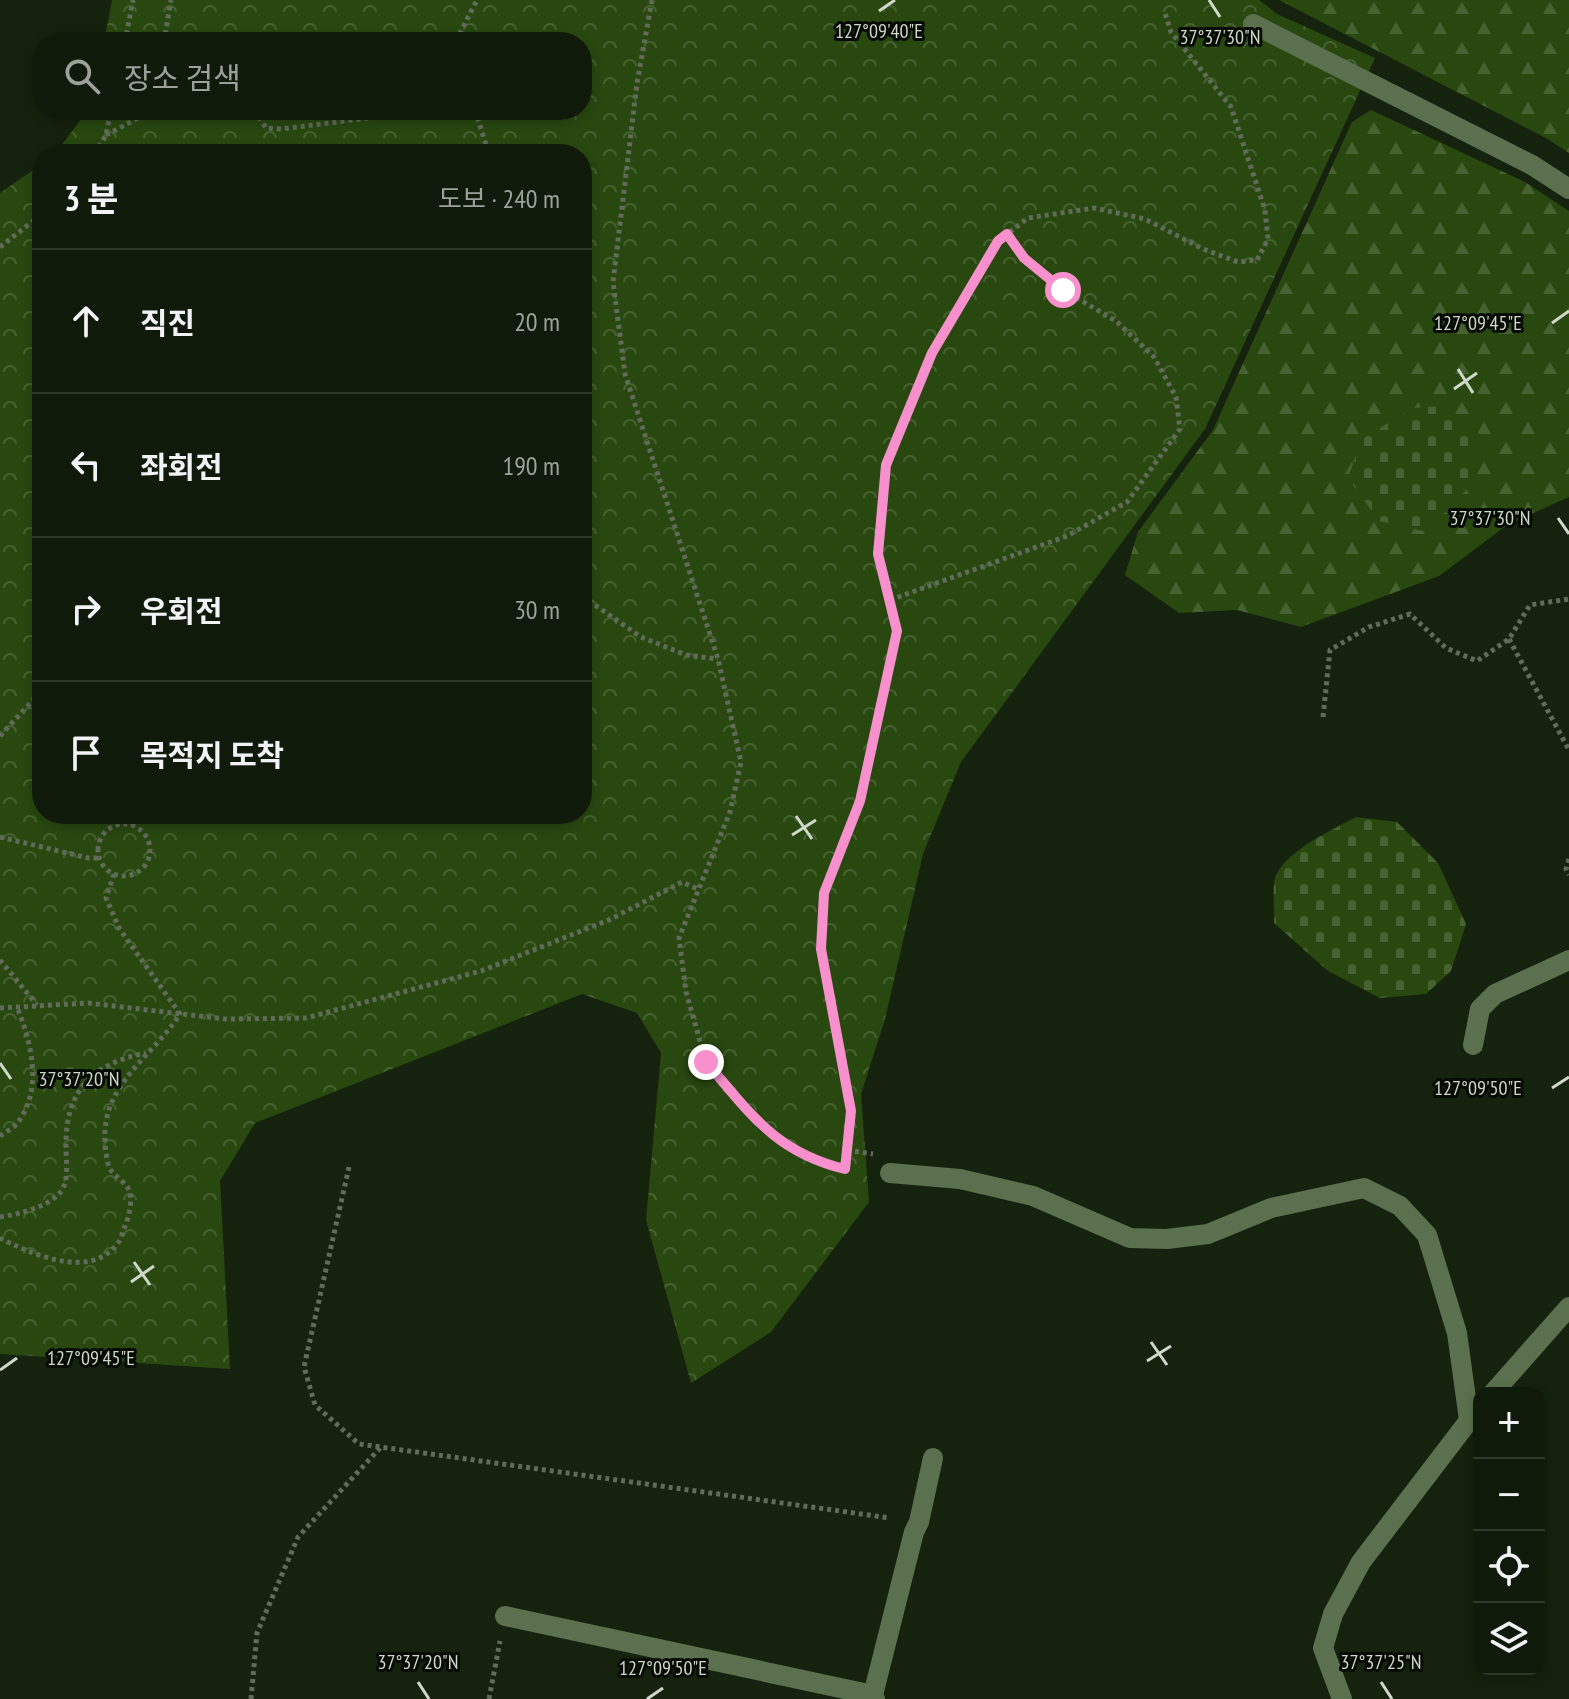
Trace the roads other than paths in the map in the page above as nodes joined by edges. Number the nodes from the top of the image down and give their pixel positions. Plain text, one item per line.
1 (1253, 24) dead end
2 (1569, 189) edge
3 (1569, 960) edge
4 (1473, 1045) dead end
5 (890, 1173) dead end
6 (1569, 1307) edge
7 (1498, 1387) edge
8 (1473, 1409) edge
9 (1473, 1415) edge
10 (933, 1458) dead end
11 (505, 1616) road end
12 (874, 1697) edge
13 (1342, 1699) edge

1 - 2 lane
3 - 4 lane
5 - 8 lane
6 - 7 lane
9 - 13 lane
10 - 12 lane
11 - 12 lane

